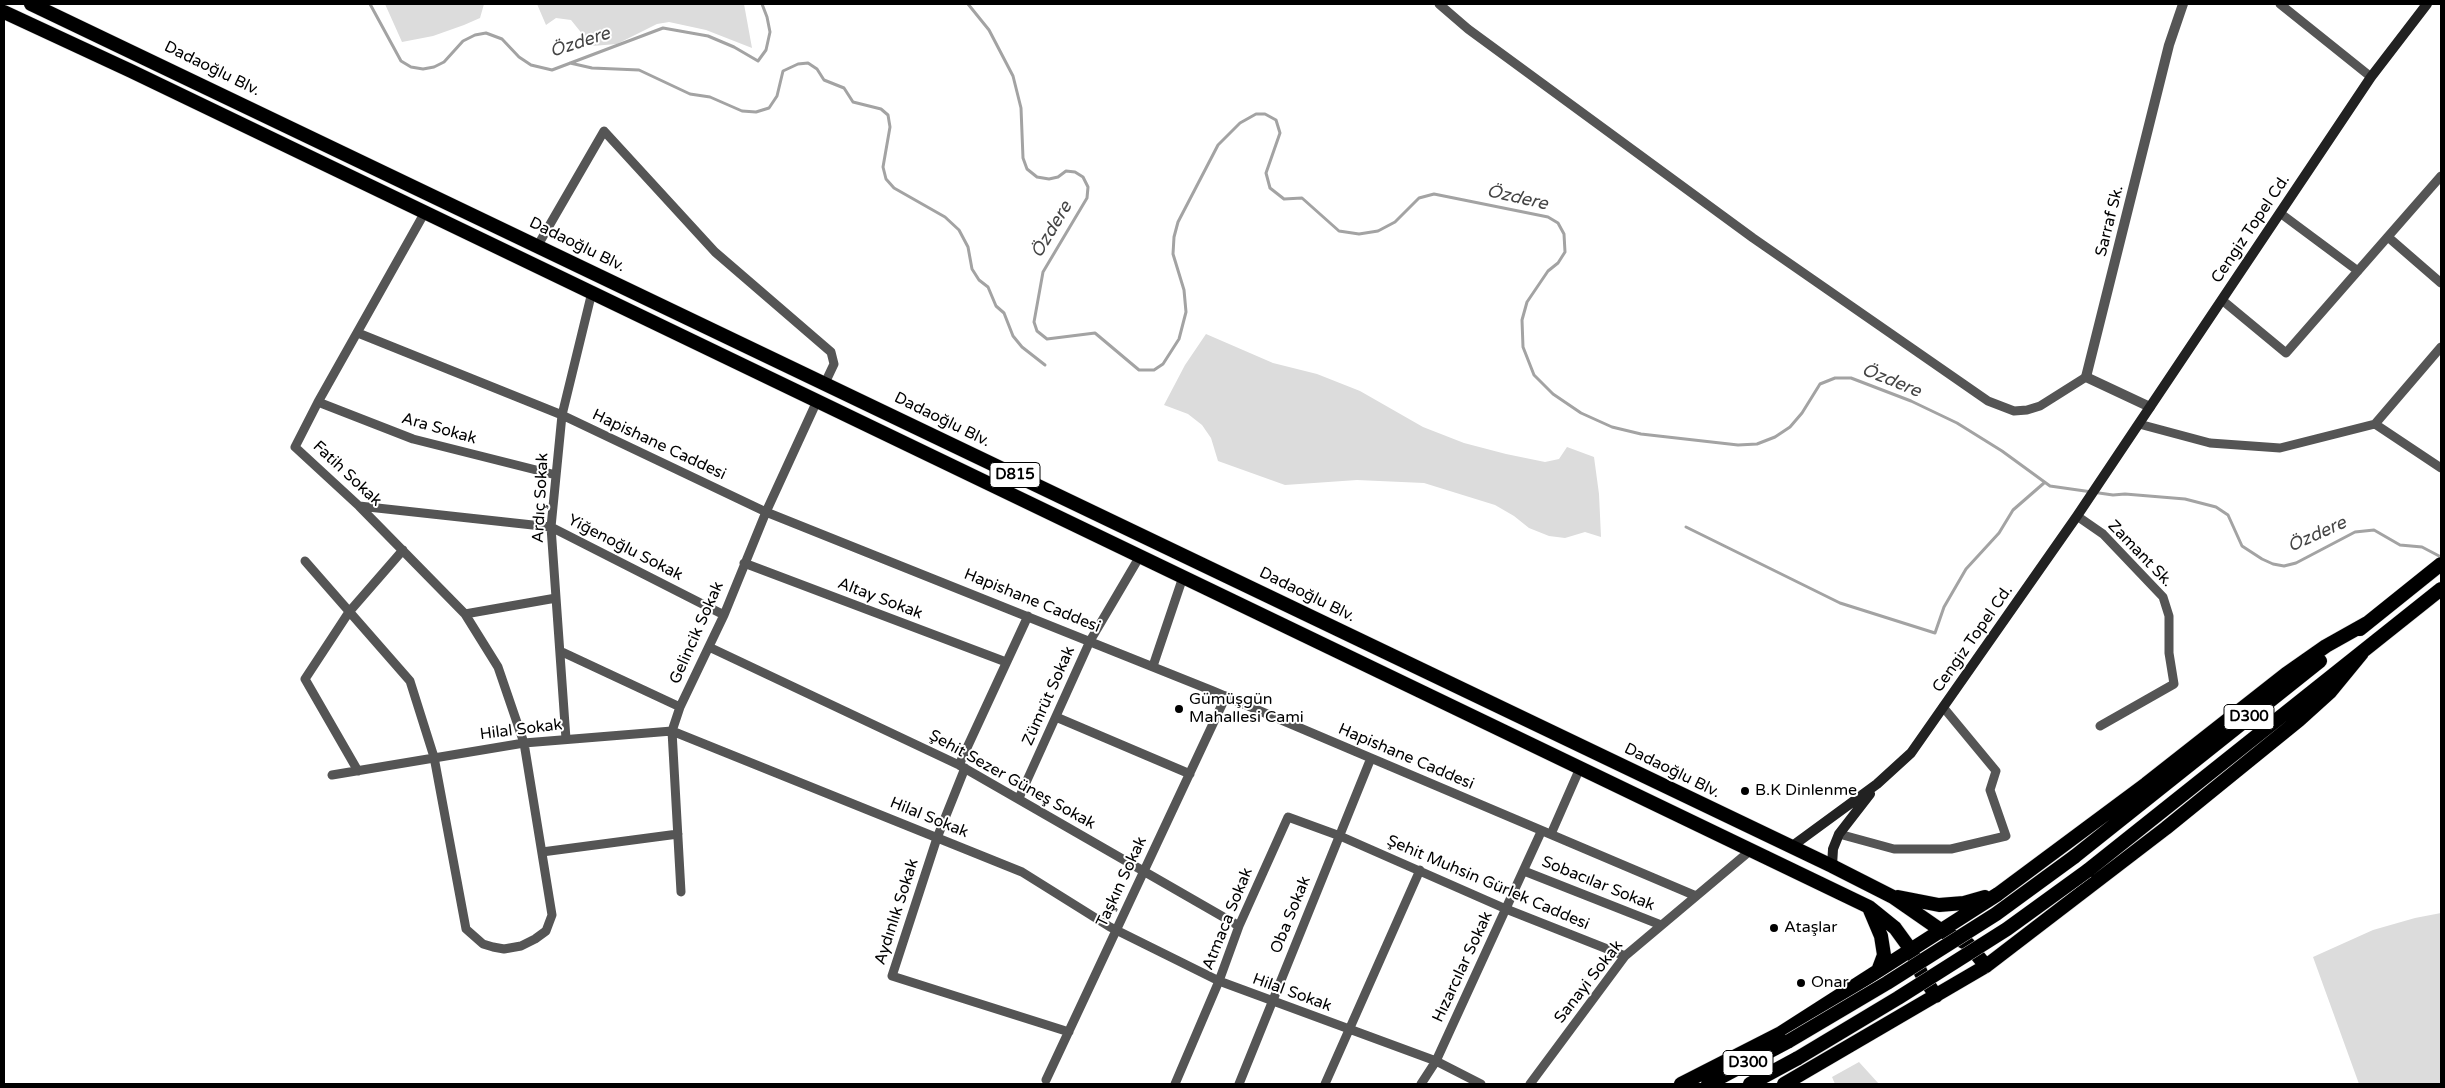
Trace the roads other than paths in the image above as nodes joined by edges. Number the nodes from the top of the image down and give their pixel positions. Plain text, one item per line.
1 (31, 4) edge
2 (1439, 4) edge
3 (2183, 4) edge
4 (2280, 4) edge
5 (2427, 4) edge
6 (4, 12) edge
7 (2370, 77) junction
8 (2441, 176) edge
9 (425, 212) junction
10 (2280, 212) junction
11 (2388, 237) junction
12 (538, 245) junction
13 (2358, 271) junction
14 (2441, 283) edge
15 (592, 292) junction
16 (2222, 300) junction
17 (358, 332) junction
18 (2441, 347) edge
19 (2086, 377) junction
20 (825, 383) junction
21 (817, 401) junction
22 (318, 402) junction
23 (2150, 407) junction
24 (562, 415) junction
25 (2139, 424) junction
26 (2375, 424) junction
27 (2441, 468) edge
28 (556, 475) junction
29 (359, 506) junction
30 (766, 512) junction
31 (2077, 516) junction
32 (551, 527) junction
33 (404, 550) junction
34 (1140, 556) junction
35 (305, 561) dead end
36 (744, 564) junction
37 (2441, 564) edge
38 (1184, 577) junction
39 (2438, 591) edge
40 (556, 598) junction
41 (349, 612) junction
42 (466, 614) junction
43 (724, 615) junction
44 (1028, 616) junction
45 (2367, 623) junction
46 (1090, 641) junction
47 (709, 647) junction
48 (560, 651) junction
49 (2362, 653) junction
50 (1006, 662) junction
51 (1153, 666) junction
52 (1226, 696) junction
53 (680, 707) junction
54 (1943, 707) junction
55 (1056, 717) junction
56 (2100, 726) dead end
57 (672, 731) junction
58 (566, 739) junction
59 (524, 743) junction
60 (434, 757) junction
61 (1371, 758) junction
62 (962, 767) junction
63 (1580, 768) junction
64 (358, 771) junction
65 (1190, 774) junction
66 (332, 776) dead end
67 (1877, 784) junction
68 (1019, 798) junction
69 (1546, 833) junction
70 (678, 834) junction
71 (1839, 834) junction
72 (1340, 836) junction
73 (937, 838) junction
74 (1790, 847) junction
75 (1751, 850) junction
76 (542, 852) junction
77 (1832, 866) junction
78 (1420, 870) junction
79 (1524, 871) junction
80 (1143, 872) junction
81 (681, 892) dead end
82 (1998, 894) junction
83 (1696, 896) junction
84 (1893, 897) junction
85 (1869, 907) junction
86 (1506, 909) junction
87 (1661, 925) junction
88 (1239, 926) junction
89 (1116, 930) junction
90 (1942, 931) junction
91 (1912, 950) junction
92 (1625, 956) junction
93 (1986, 966) junction
94 (1878, 971) junction
95 (1219, 982) junction
96 (1936, 996) junction
97 (1273, 1001) junction
98 (1350, 1030) junction
99 (1069, 1032) junction
100 (1436, 1061) junction
101 (1046, 1080) dead end
102 (1175, 1084) edge
103 (1239, 1084) edge
104 (1325, 1084) edge
105 (1421, 1084) edge
106 (1481, 1084) edge
107 (1530, 1084) edge
108 (1681, 1084) edge
109 (1708, 1084) edge
110 (1750, 1084) edge
111 (1784, 1084) edge

1 - 12 highway, Dadaoğlu Blv. / D815
2 - 19 street
3 - 19 street, Sarraf Sk.
4 - 7 street
5 - 7 main road, Cengiz Topel Cd.
6 - 9 highway, D815
7 - 10 main road, Cengiz Topel Cd.
8 - 11 street
9 - 15 highway, D815
9 - 17 street, Fatih Sokak
10 - 13 street
10 - 16 main road, Cengiz Topel Cd.
11 - 13 street
11 - 14 street
12 - 20 highway, Dadaoğlu Blv. / D815
12 - 20 street
13 - 16 street
15 - 21 highway, D815
15 - 24 street, Ardıç Sokak
16 - 23 main road, Cengiz Topel Cd.
17 - 22 street, Fatih Sokak
17 - 24 street, Hapishane Caddesi
18 - 26 street
19 - 23 street
20 - 74 highway, Dadaoğlu Blv. / D815
21 - 30 street, Gelincik Sokak
21 - 34 highway, D815
22 - 28 street, Ara Sokak
22 - 29 street, Fatih Sokak
23 - 25 main road, Cengiz Topel Cd.
24 - 28 street, Ardıç Sokak
24 - 30 street, Hapishane Caddesi
25 - 26 street
25 - 31 main road, Cengiz Topel Cd.
26 - 27 street
28 - 32 street, Ardıç Sokak
29 - 32 street, Yiğenoğlu Sokak
29 - 33 street, Fatih Sokak
30 - 36 street, Gelincik Sokak
30 - 44 street, Hapishane Caddesi
31 - 54 main road, Cengiz Topel Cd.
31 - 56 street, Zamant Sk.
32 - 40 street, Ardıç Sokak
32 - 43 street, Yiğenoğlu Sokak
33 - 41 street
33 - 42 street, Fatih Sokak
34 - 38 highway, D815
34 - 46 street, Zümrüt Sokak
35 - 41 street, Fatih Sokak
36 - 43 street, Gelincik Sokak
36 - 50 street, Altay Sokak
37 - 45 highway, D300
38 - 51 street
38 - 63 highway, D815
39 - 49 highway, D300
40 - 42 street
40 - 48 street, Ardıç Sokak
41 - 60 street, Fatih Sokak
41 - 64 street
42 - 59 street, Fatih Sokak
43 - 47 street, Gelincik Sokak
44 - 46 street, Hapishane Caddesi
44 - 50 street, Aydınlık Sokak
45 - 82 highway
45 - 109 highway, D300, bridge
46 - 51 street, Hapishane Caddesi
46 - 55 street, Zümrüt Sokak
47 - 53 street, Gelincik Sokak
47 - 62 street, Şehit Sezer Güneş Sokak
48 - 53 street
48 - 58 street, Ardıç Sokak
49 - 93 highway
49 - 110 highway, D300, bridge
50 - 62 street, Aydınlık Sokak
51 - 52 street, Hapishane Caddesi
52 - 61 street, Hapishane Caddesi
52 - 65 street, Taşkın Sokak
53 - 57 street, Gelincik Sokak
54 - 67 main road, Cengiz Topel Cd.
54 - 71 street
55 - 65 street
55 - 68 street, Zümrüt Sokak
57 - 58 street, Hilal Sokak
57 - 70 street, Gelincik Sokak
57 - 73 street, Hilal Sokak
58 - 59 street, Hilal Sokak
59 - 60 street, Hilal Sokak
59 - 76 street, Fatih Sokak
60 - 64 street, Hilal Sokak
60 - 76 street, Fatih Sokak
61 - 69 street, Hapishane Caddesi
61 - 72 street, Oba Sokak
62 - 68 street, Şehit Sezer Güneş Sokak
62 - 73 street, Aydınlık Sokak
63 - 69 street, Hızarcılar Sokak
63 - 75 highway, D815
64 - 66 street, Hilal Sokak
65 - 80 street, Taşkın Sokak
67 - 71 main road
67 - 74 main road
68 - 80 street, Şehit Sezer Güneş Sokak
69 - 79 street, Hızarcılar Sokak
69 - 83 street, Hapishane Caddesi
70 - 76 street
70 - 81 street, Gelincik Sokak
71 - 77 main road
72 - 78 street, Şehit Muhsin Gürlek Caddesi
72 - 88 street, Atmaca Sokak
72 - 97 street, Oba Sokak
73 - 89 street, Hilal Sokak
73 - 99 street, Aydınlık Sokak
74 - 77 highway, Dadaoğlu Blv. / D815
75 - 83 street, Sanayi Sokak
75 - 85 highway, D815
77 - 84 highway, Dadaoğlu Blv. / D815
78 - 86 street, Şehit Muhsin Gürlek Caddesi
78 - 98 street
79 - 86 street, Hızarcılar Sokak
79 - 87 street, Sobacılar Sokak
80 - 88 street, Şehit Sezer Güneş Sokak
80 - 89 street, Taşkın Sokak
82 - 84 highway
82 - 90 highway
83 - 87 street, Sanayi Sokak
84 - 90 highway, Dadaoğlu Blv. / D815
85 - 91 highway, D815
85 - 94 highway
86 - 92 street, Şehit Muhsin Gürlek Caddesi
86 - 100 street, Hızarcılar Sokak
87 - 92 street, Sanayi Sokak
88 - 95 street, Atmaca Sokak
89 - 95 street, Hilal Sokak
89 - 99 street, Taşkın Sokak
90 - 91 highway
90 - 93 highway, Dadaoğlu Blv. / D815
91 - 94 highway
91 - 96 highway, D815
92 - 107 street, Sanayi Sokak
93 - 96 highway
94 - 108 highway
95 - 97 street, Hilal Sokak
95 - 102 street, Atmaca Sokak
96 - 111 highway
97 - 98 street, Hilal Sokak
97 - 103 street, Oba Sokak
98 - 100 street, Hilal Sokak
98 - 104 street
99 - 101 street, Taşkın Sokak
100 - 105 street, Hızarcılar Sokak
100 - 106 street, Hilal Sokak

